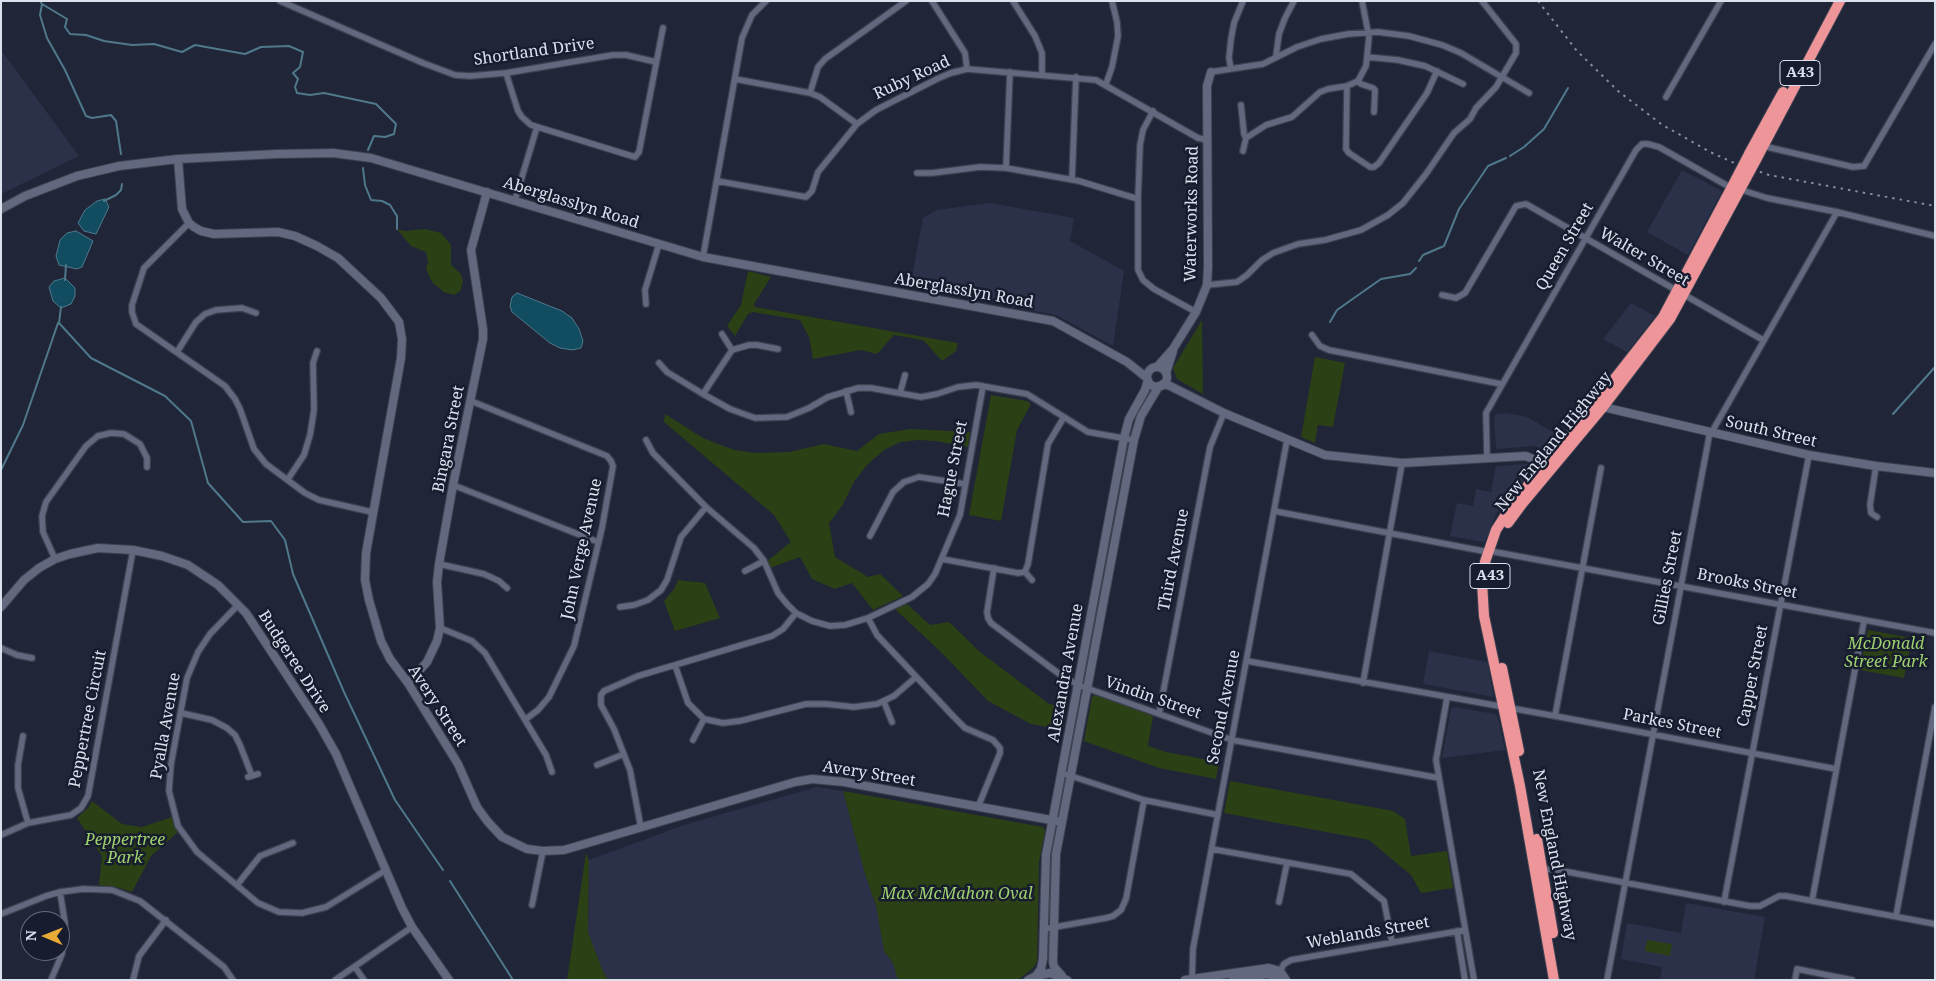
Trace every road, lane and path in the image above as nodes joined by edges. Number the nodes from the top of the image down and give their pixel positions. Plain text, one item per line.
1 (280, 1) edge
2 (766, 1) edge
3 (906, 1) edge
4 (932, 1) edge
5 (1013, 1) edge
6 (1112, 1) edge
7 (1243, 1) edge
8 (1294, 1) edge
9 (1362, 1) edge
10 (1482, 1) edge
11 (1721, 1) edge
12 (1833, 1) edge
13 (1840, 1) edge
14 (663, 28) dead end
15 (1368, 32) junction
16 (1935, 44) edge
17 (1276, 56) junction
18 (1367, 57) junction
19 (656, 62) junction
20 (967, 69) junction
21 (1231, 69) junction
22 (1437, 70) junction
23 (506, 72) junction
24 (1010, 72) junction
25 (1212, 72) joint
26 (1042, 74) junction
27 (1502, 76) junction
28 (1076, 77) junction
29 (735, 79) junction
30 (1358, 81) junction
31 (1106, 84) junction
32 (1463, 84) dead end
33 (1347, 86) junction
34 (810, 93) junction
35 (1529, 93) dead end
36 (1666, 97) dead end
37 (1240, 105) dead end
38 (1153, 111) junction
39 (1374, 112) dead end
40 (857, 124) junction
41 (537, 127) junction
42 (1246, 138) junction
43 (1208, 140) junction
44 (1759, 145) junction
45 (1244, 151) dead end
46 (178, 159) junction
47 (1006, 168) junction
48 (918, 173) dead end
49 (1072, 179) junction
50 (717, 181) junction
51 (1738, 184) junction
52 (488, 192) junction
53 (1138, 199) junction
54 (515, 200) junction
55 (1, 209) edge
56 (1837, 212) junction
57 (189, 223) junction
58 (1935, 236) edge
59 (1586, 238) junction
60 (659, 244) junction
61 (703, 257) junction
62 (1207, 285) junction
63 (1680, 293) junction
64 (1442, 294) dead end
65 (646, 304) dead end
66 (1196, 312) junction
67 (256, 313) dead end
68 (722, 334) dead end
69 (1312, 335) dead end
70 (1764, 340) junction
71 (778, 349) dead end
72 (1173, 349) junction
73 (732, 350) junction
74 (317, 351) dead end
75 (177, 352) junction
76 (1127, 362) junction
77 (659, 363) dead end
78 (1155, 367) junction
79 (1166, 374) junction
80 (905, 375) dead end
81 (1148, 379) junction
82 (1501, 384) junction
83 (1161, 385) junction
84 (983, 386) junction
85 (846, 391) junction
86 (703, 394) junction
87 (900, 394) junction
88 (1186, 394) junction
89 (470, 401) junction
90 (1603, 406) junction
91 (851, 412) dead end
92 (1224, 413) junction
93 (1064, 417) junction
94 (1712, 432) junction
95 (1124, 438) junction
96 (646, 440) dead end
97 (1134, 440) junction
98 (1287, 440) junction
99 (1809, 455) junction
100 (1487, 458) junction
101 (1557, 462) junction
102 (1402, 463) junction
103 (1544, 465) junction
104 (1876, 466) junction
105 (147, 467) dead end
106 (1600, 468) dead end
107 (1935, 473) edge
108 (288, 479) junction
109 (966, 484) junction
110 (453, 485) junction
111 (706, 507) junction
112 (1274, 511) junction
113 (372, 512) junction
114 (1877, 516) dead end
115 (1390, 533) junction
116 (870, 536) dead end
117 (598, 542) junction
118 (133, 550) junction
119 (1491, 552) junction
120 (55, 559) junction
121 (942, 559) junction
122 (764, 561) junction
123 (439, 564) junction
124 (994, 568) junction
125 (1582, 568) junction
126 (745, 571) dead end
127 (1024, 572) junction
128 (1032, 580) dead end
129 (1680, 586) junction
130 (507, 588) dead end
131 (238, 604) junction
132 (1780, 604) junction
133 (1, 607) edge
134 (620, 607) dead end
135 (796, 613) junction
136 (868, 618) junction
137 (1864, 621) junction
138 (440, 628) junction
139 (1935, 633) edge
140 (1, 648) edge
141 (32, 658) dead end
142 (1247, 661) junction
143 (675, 665) junction
144 (916, 677) junction
145 (408, 683) junction
146 (1364, 683) junction
147 (1078, 685) junction
148 (1086, 688) junction
149 (1447, 698) junction
150 (884, 702) junction
151 (1935, 707) edge
152 (1506, 708) junction
153 (181, 713) junction
154 (1160, 714) junction
155 (1555, 716) junction
156 (526, 719) junction
157 (704, 719) junction
158 (892, 722) dead end
159 (1653, 734) junction
160 (22, 736) dead end
161 (693, 740) dead end
162 (1232, 740) junction
163 (1752, 753) junction
164 (624, 754) junction
165 (597, 765) dead end
166 (1836, 769) junction
167 (552, 772) dead end
168 (1062, 773) junction
169 (253, 776) dead end
170 (1070, 776) junction
171 (1439, 778) junction
172 (1144, 800) junction
173 (978, 807) junction
174 (1218, 815) junction
175 (1052, 820) junction
176 (1062, 822) junction
177 (28, 823) junction
178 (641, 828) junction
179 (1, 835) edge
180 (293, 843) dead end
181 (1212, 849) junction
182 (542, 851) junction
183 (1287, 863) junction
184 (386, 870) junction
185 (1539, 870) junction
186 (1625, 883) junction
187 (236, 885) junction
188 (60, 892) junction
189 (1812, 901) junction
190 (1279, 902) dead end
191 (1724, 902) junction
192 (532, 906) dead end
193 (1, 914) edge
194 (1896, 916) junction
195 (166, 920) junction
196 (1935, 924) edge
197 (412, 927) junction
198 (1053, 928) junction
199 (1044, 929) junction
200 (1465, 930) junction
201 (1457, 932) junction
202 (1392, 942) junction
203 (355, 967) junction
204 (1036, 976) junction
205 (1280, 977) edge
206 (1065, 978) edge
207 (1189, 979) edge
208 (52, 980) edge
209 (133, 980) edge
210 (233, 980) edge
211 (335, 980) edge
212 (364, 980) edge
213 (449, 980) edge
214 (1028, 980) edge
215 (1234, 980) edge
216 (1465, 980) edge
217 (1474, 980) edge
218 (1554, 980) edge
219 (1561, 980) edge
220 (1607, 980) edge
221 (1795, 980) edge
222 (1852, 980) edge

1 - 23 street, Shortland Drive
2 - 29 street
3 - 34 street
4 - 20 street
5 - 26 street
6 - 31 street
7 - 21 street
8 - 17 street
9 - 15 street
10 - 27 street
11 - 36 street
12 - 44 highway, New England Highway / A43
13 - 44 highway, New England Highway / A43
14 - 19 street
15 - 17 street
15 - 18 street
15 - 27 street
16 - 44 street
17 - 21 street
18 - 22 street
18 - 30 street
19 - 23 street, Shortland Drive
19 - 41 street
20 - 24 street, Ruby Road
20 - 40 street, Ruby Road
21 - 25 street
22 - 32 street
22 - 33 street
23 - 41 street
24 - 26 street, Ruby Road
24 - 47 street
25 - 43 street, Waterworks Road
26 - 28 street, Ruby Road
27 - 35 street
27 - 62 street
28 - 31 street, Ruby Road
28 - 49 street
29 - 34 street
29 - 50 street
30 - 33 street
30 - 39 street
31 - 38 street, Ruby Road
33 - 42 street
34 - 40 street
37 - 42 street
38 - 43 street, Ruby Road
38 - 53 street
40 - 50 street, Ruby Road
41 - 54 street
42 - 45 street
43 - 62 street, Waterworks Road
44 - 51 highway, New England Highway / A43, bridge
46 - 52 street, Aberglasslyn Road
46 - 55 street, Aberglasslyn Road
46 - 57 street
47 - 48 street
47 - 49 street
49 - 53 street
50 - 61 street
51 - 56 street
51 - 59 street, Queen Street
51 - 63 highway, New England Highway / A43
52 - 54 street, Aberglasslyn Road
52 - 89 street, Bingara Street
53 - 66 street
54 - 60 street, Aberglasslyn Road
56 - 58 street
56 - 70 street, Gillies Street
57 - 75 street
57 - 113 street, Avery Street
59 - 63 street, Walter Street
59 - 64 street, Walter Street
59 - 82 street, Queen Street
60 - 61 street, Aberglasslyn Road
60 - 65 street
61 - 76 street, Aberglasslyn Road
62 - 66 street, Waterworks Road
63 - 70 street, Walter Street
63 - 90 highway, New England Highway / A43
63 - 103 highway, New England Highway / A43
66 - 72 street, Waterworks Road
67 - 75 street
68 - 73 street
69 - 82 street
70 - 94 street, Gillies Street
71 - 73 street
72 - 78 street, Waterworks Road
72 - 79 street, Waterworks Road
73 - 86 street
74 - 108 street
75 - 108 street
76 - 78 street, Aberglasslyn Road
76 - 81 street, Aberglasslyn Road
77 - 86 street
78 - 79 street
78 - 81 street
79 - 83 street
79 - 88 street
80 - 87 street
81 - 83 street
81 - 95 street, Alexandra Avenue
82 - 100 street, Queen Street
83 - 88 street
83 - 97 street, Alexandra Avenue
84 - 87 street
84 - 93 street
84 - 109 street, Hague Street
85 - 86 street
85 - 87 street
85 - 91 street
88 - 92 street
89 - 110 street, Bingara Street
89 - 117 street, John Verge Avenue
90 - 94 street, South Street
90 - 101 highway, New England Highway / A43
92 - 98 street
92 - 154 street, Third Avenue
93 - 95 street
93 - 127 street
94 - 99 street, South Street
94 - 129 street, Gillies Street
95 - 97 street
95 - 147 street, Alexandra Avenue
96 - 111 street, Hague Street
97 - 148 street, Alexandra Avenue
98 - 102 street
98 - 112 street, Second Avenue
99 - 104 street, South Street
99 - 132 street, Capper Street
100 - 102 street
100 - 103 street
101 - 103 street
101 - 119 highway, New England Highway / A43
102 - 115 street
103 - 119 highway, New England Highway / A43
104 - 107 street, South Street
104 - 114 street
105 - 120 street
106 - 125 street
108 - 113 street
109 - 116 street
109 - 121 street, Hague Street
110 - 117 street
110 - 123 street, Bingara Street
111 - 122 street, Hague Street
111 - 134 street
112 - 115 street, Brooks Street
112 - 142 street, Second Avenue
113 - 145 street, Avery Street
115 - 119 street, Brooks Street
115 - 146 street
117 - 156 street, John Verge Avenue
118 - 120 street, Budgeree Drive
118 - 131 street, Budgeree Drive
118 - 177 street, Peppertree Circuit
119 - 125 street, Brooks Street
119 - 152 highway, New England Highway / A43
120 - 133 street, Budgeree Drive
121 - 124 street
121 - 136 street, Hague Street
122 - 126 street
122 - 135 street, Hague Street
123 - 130 street
123 - 138 street, Bingara Street
124 - 127 street
124 - 147 street, Vindin Street
125 - 129 street, Brooks Street
125 - 155 street
127 - 128 street
129 - 132 street, Brooks Street
129 - 159 street, Gillies Street
131 - 153 street, Pyalla Avenue
131 - 184 street, Budgeree Drive
132 - 137 street, Brooks Street
132 - 163 street, Capper Street
135 - 136 street, Hague Street
135 - 143 street
136 - 144 street
137 - 139 street, Brooks Street
137 - 166 street
138 - 145 street, Bingara Street
138 - 156 street
140 - 141 street
142 - 146 street, Parkes Street
142 - 162 street, Second Avenue
143 - 157 street
143 - 164 street
144 - 150 street
144 - 173 street
145 - 182 street, Avery Street
146 - 149 street, Parkes Street
147 - 148 street, Vindin Street
147 - 168 street, Alexandra Avenue
148 - 154 street, Vindin Street
148 - 170 street, Alexandra Avenue
149 - 152 street, Parkes Street
149 - 171 street
150 - 157 street
150 - 158 street
151 - 194 street
152 - 155 street, Parkes Street
152 - 185 highway, New England Highway / A43
153 - 169 street
153 - 187 street, Pyalla Avenue
154 - 162 street, Vindin Street
155 - 159 street, Parkes Street
156 - 167 street
157 - 161 street
159 - 163 street, Parkes Street
159 - 186 street, Gillies Street
160 - 177 street
162 - 171 street, Vindin Street
162 - 174 street, Second Avenue
163 - 166 street, Parkes Street
163 - 191 street, Capper Street
164 - 165 street
164 - 178 street
166 - 189 street
168 - 170 street
168 - 175 street, Alexandra Avenue
170 - 172 street
170 - 176 street, Alexandra Avenue
171 - 200 street
172 - 174 street
172 - 198 street
173 - 175 street, Avery Street
173 - 178 street, Avery Street
174 - 181 street, Second Avenue
175 - 176 street, Avery Street
175 - 199 street, Alexandra Avenue
176 - 198 street, Alexandra Avenue
177 - 179 street, Peppertree Circuit
178 - 182 street, Avery Street
180 - 187 street
181 - 183 street
181 - 207 street, Second Avenue
182 - 192 street
183 - 190 street
183 - 202 street
184 - 187 street, Pyalla Avenue
184 - 197 street, Budgeree Drive
185 - 186 street
185 - 218 highway, New England Highway / A43
185 - 219 highway, New England Highway / A43
186 - 191 street
186 - 220 street, Gillies Street
188 - 193 street
188 - 195 street
188 - 208 street
189 - 191 street
189 - 194 street
194 - 196 street
195 - 209 street
195 - 210 street
197 - 203 street
197 - 213 street, Budgeree Drive
198 - 199 street
198 - 206 street, Alexandra Avenue
199 - 204 street, Alexandra Avenue
200 - 201 street, Weblands Street
200 - 217 street
201 - 202 street, Weblands Street
201 - 216 street
202 - 205 street, Weblands Street
203 - 211 street
203 - 212 street
204 - 206 street
204 - 214 street
205 - 207 street
205 - 215 street
221 - 222 street

